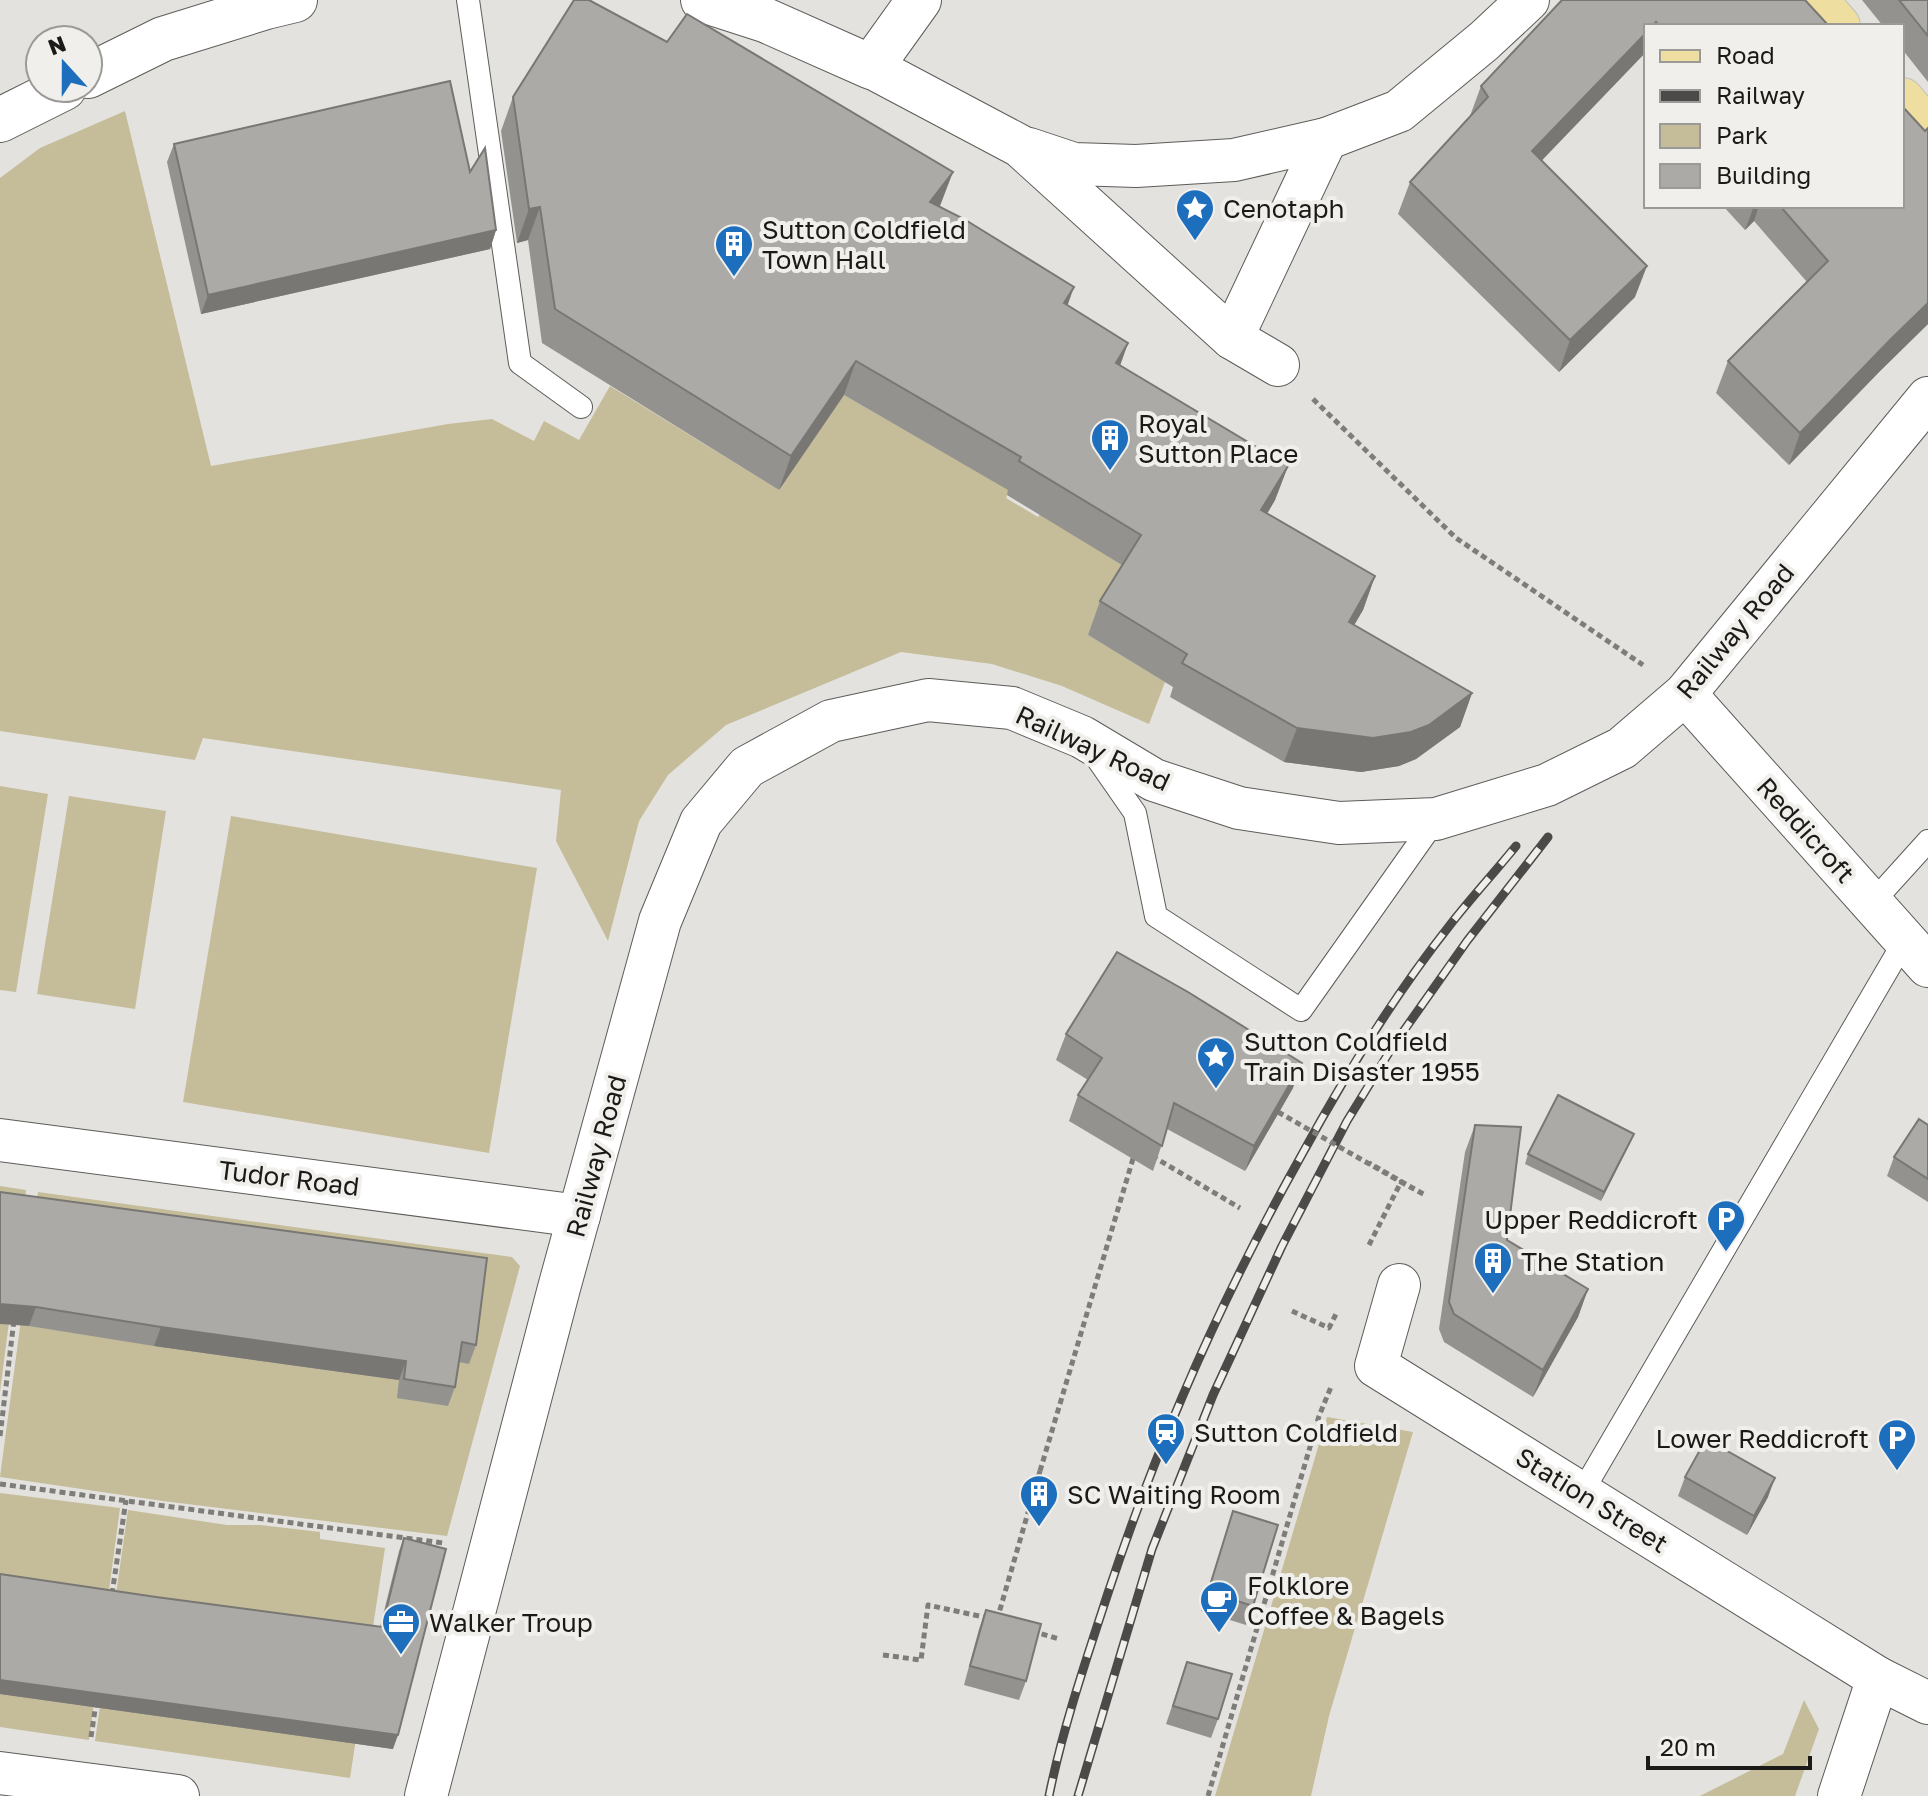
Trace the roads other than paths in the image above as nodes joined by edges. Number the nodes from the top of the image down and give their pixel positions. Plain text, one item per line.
1 (295, 0) edge
2 (468, 0) edge
3 (703, 0) edge
4 (919, 0) edge
5 (1528, 0) edge
6 (1815, 0) edge
7 (1836, 24) edge
8 (871, 67) junction
9 (104, 68) edge
10 (1904, 102) edge
11 (32, 104) edge
12 (0, 120) edge
13 (1928, 131) edge
14 (1326, 139) junction
15 (1020, 146) junction
16 (1232, 338) junction
17 (1278, 365) road end
18 (1928, 398) edge
19 (581, 407) dead end
20 (1685, 694) junction
21 (1082, 737) junction
22 (1436, 819) junction
23 (1928, 841) edge
24 (1872, 903) junction
25 (1916, 953) edge
26 (0, 1140) edge
27 (579, 1216) junction
28 (1399, 1285) dead end
29 (1581, 1494) junction
30 (1878, 1678) junction
31 (1928, 1703) edge
32 (0, 1773) edge
33 (178, 1796) edge
34 (426, 1796) edge
35 (1839, 1796) edge

1 - 9 street
2 - 19 lane
3 - 8 street
4 - 8 street
5 - 14 street
6 - 7 main road
8 - 15 street
10 - 13 main road
11 - 12 street
14 - 15 street
14 - 16 street
15 - 16 street
16 - 17 street
18 - 20 street, Railway Road
20 - 22 street, Railway Road
20 - 24 street, Reddicroft
21 - 22 street, Railway Road
21 - 22 lane
21 - 27 street, Railway Road
23 - 24 lane
24 - 25 street, Reddicroft
25 - 29 lane
26 - 27 street, Tudor Road
27 - 34 street, Railway Road
28 - 29 street, Station Street
29 - 30 street, Station Street
30 - 31 street, Station Street
30 - 35 street
32 - 33 street

